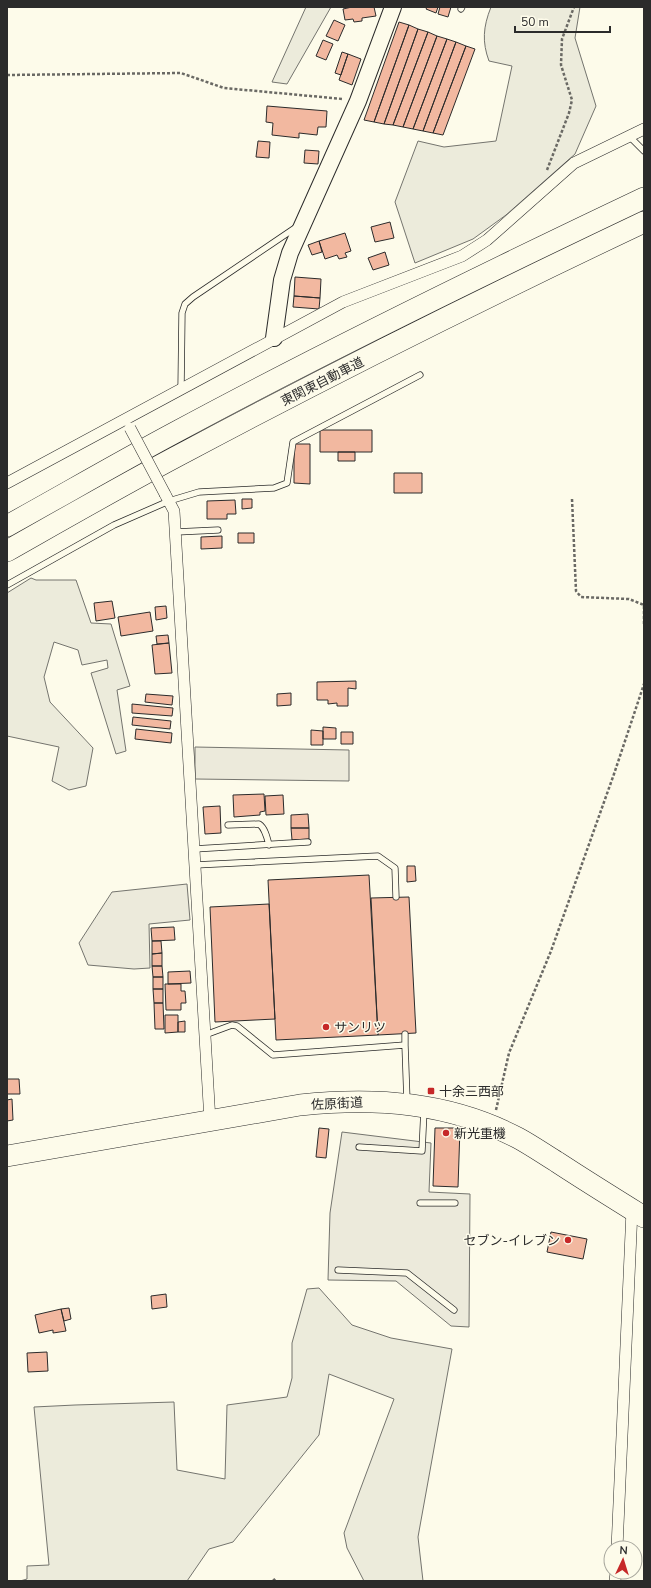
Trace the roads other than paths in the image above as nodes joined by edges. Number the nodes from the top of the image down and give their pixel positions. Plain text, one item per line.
1 (392, 7) edge
2 (644, 129) edge
3 (629, 136) junction
4 (644, 151) edge
5 (644, 198) edge
6 (304, 222) junction
7 (644, 222) edge
8 (274, 338) junction
9 (420, 375) dead end
10 (181, 388) junction
11 (127, 424) junction
12 (7, 483) edge
13 (167, 497) junction
14 (7, 526) edge
15 (218, 530) dead end
16 (176, 532) junction
17 (7, 551) edge
18 (7, 584) edge
19 (228, 825) dead end
20 (308, 842) dead end
21 (269, 845) junction
22 (194, 849) junction
23 (195, 865) junction
24 (396, 897) dead end
25 (405, 1034) dead end
26 (205, 1035) junction
27 (405, 1044) junction
28 (416, 1105) junction
29 (210, 1120) junction
30 (359, 1147) dead end
31 (7, 1156) edge
32 (420, 1203) dead end
33 (455, 1204) dead end
34 (638, 1213) edge
35 (338, 1270) dead end
36 (454, 1310) dead end
37 (618, 1540) edge

1 - 6 street
2 - 3 street
3 - 4 lane
3 - 8 street
5 - 14 highway, 東関東自動車道
6 - 8 street
6 - 10 lane
7 - 17 highway, 東関東自動車道
8 - 10 street
9 - 13 lane
10 - 11 street
11 - 12 street
11 - 13 street, bridge
13 - 16 street
13 - 18 lane
15 - 16 lane
16 - 22 street
19 - 21 lane
20 - 21 lane
21 - 22 lane
22 - 23 street
23 - 24 lane
23 - 26 street
25 - 27 lane
26 - 27 lane
26 - 29 street
27 - 28 lane
28 - 29 highway, 佐原街道
28 - 30 lane
28 - 34 highway, 佐原街道
29 - 31 highway, 佐原街道
32 - 33 lane
34 - 37 street
35 - 36 lane

